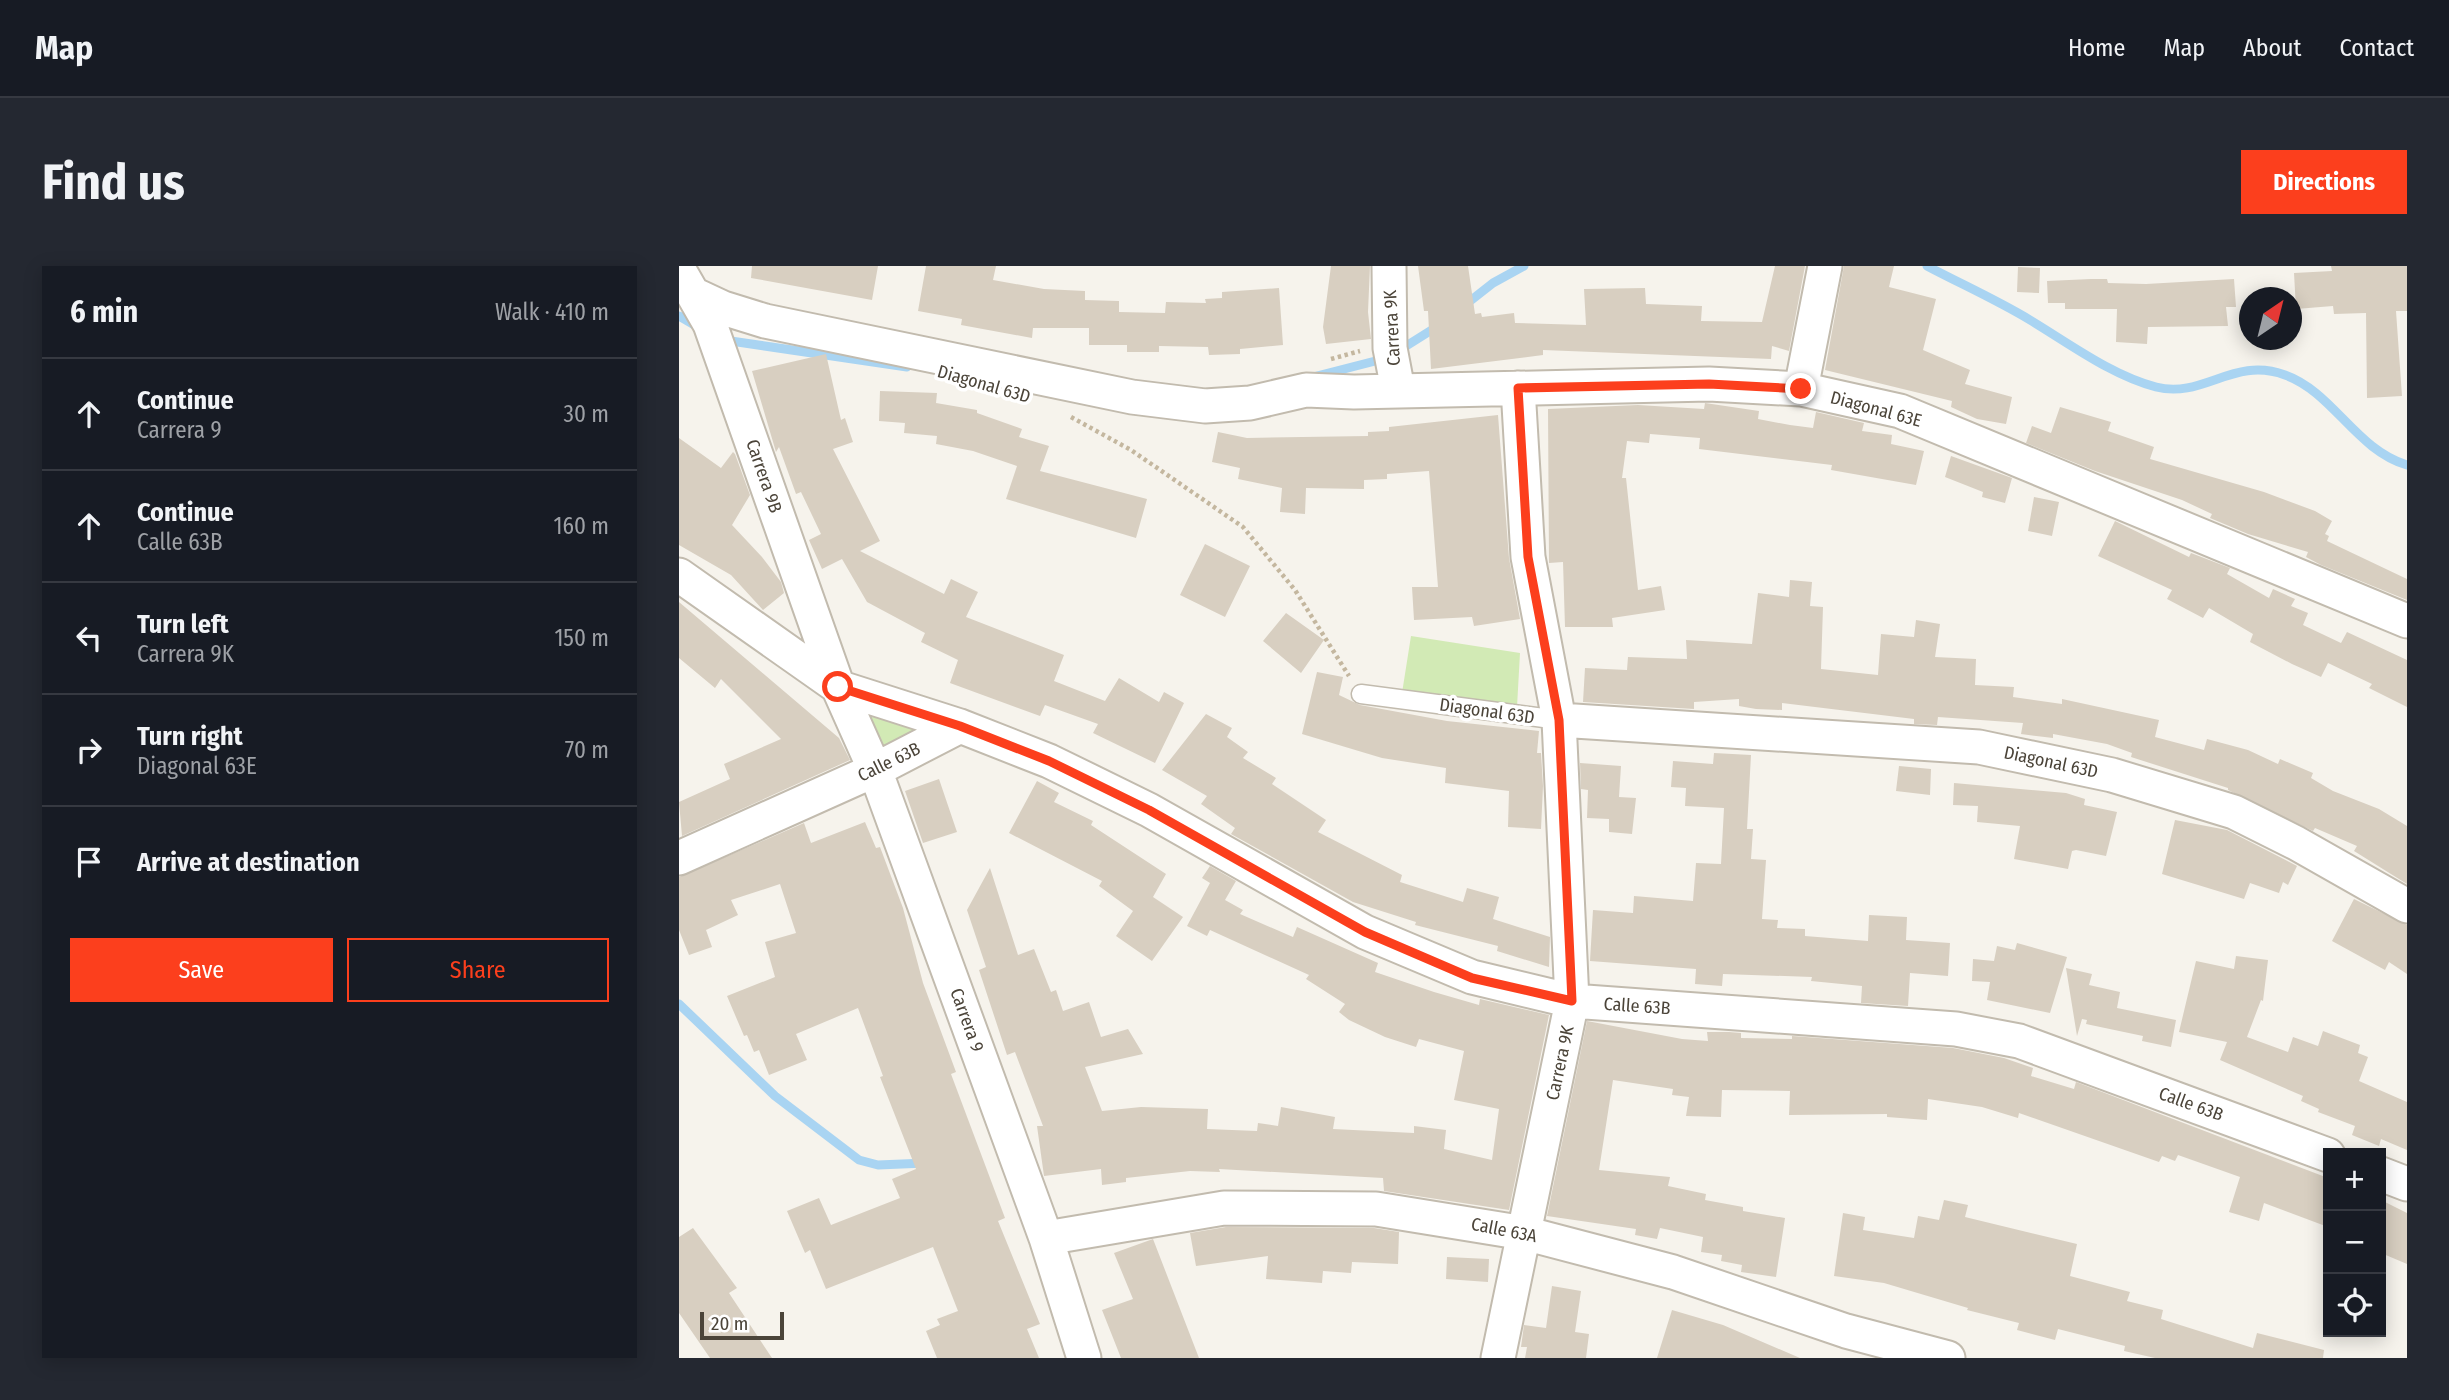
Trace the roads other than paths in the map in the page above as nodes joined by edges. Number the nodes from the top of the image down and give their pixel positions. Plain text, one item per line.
1 (1389, 266) edge
2 (1825, 266) edge
3 (686, 282) edge
4 (1394, 367) junction
5 (1518, 388) junction
6 (1801, 389) junction
7 (1306, 390) joint
8 (679, 575) edge
9 (2407, 621) edge
10 (838, 687) junction
11 (1361, 694) road end
12 (1559, 720) junction
13 (960, 726) junction
14 (875, 770) junction
15 (679, 858) edge
16 (2407, 906) edge
17 (1572, 1001) junction
18 (2323, 1153) edge
19 (2386, 1176) edge
20 (2407, 1184) edge
21 (1524, 1233) junction
22 (1046, 1238) junction
23 (1084, 1358) edge
24 (1498, 1358) edge
25 (1948, 1358) edge

1 - 4 street, Carrera 9K
2 - 6 street
3 - 7 street, Diagonal 63D
3 - 10 street, Carrera 9B
4 - 5 street, Diagonal 63E
4 - 7 street, Diagonal 63E
5 - 6 street, Diagonal 63E
5 - 12 street, Carrera 9K
6 - 9 street, Diagonal 63E
8 - 10 street
10 - 13 street
10 - 14 street, Carrera 9
11 - 12 lane, Diagonal 63D
12 - 16 street, Diagonal 63D
12 - 17 street, Carrera 9K
13 - 14 street, Calle 63B
13 - 17 street, Calle 63B
14 - 15 street, Calle 63B
14 - 22 street, Carrera 9
17 - 18 street, Calle 63B
17 - 21 street, Carrera 9K
19 - 20 street
21 - 22 street, Calle 63A
21 - 24 street, Carrera 9K
21 - 25 street, Calle 63A
22 - 23 street, Carrera 9

